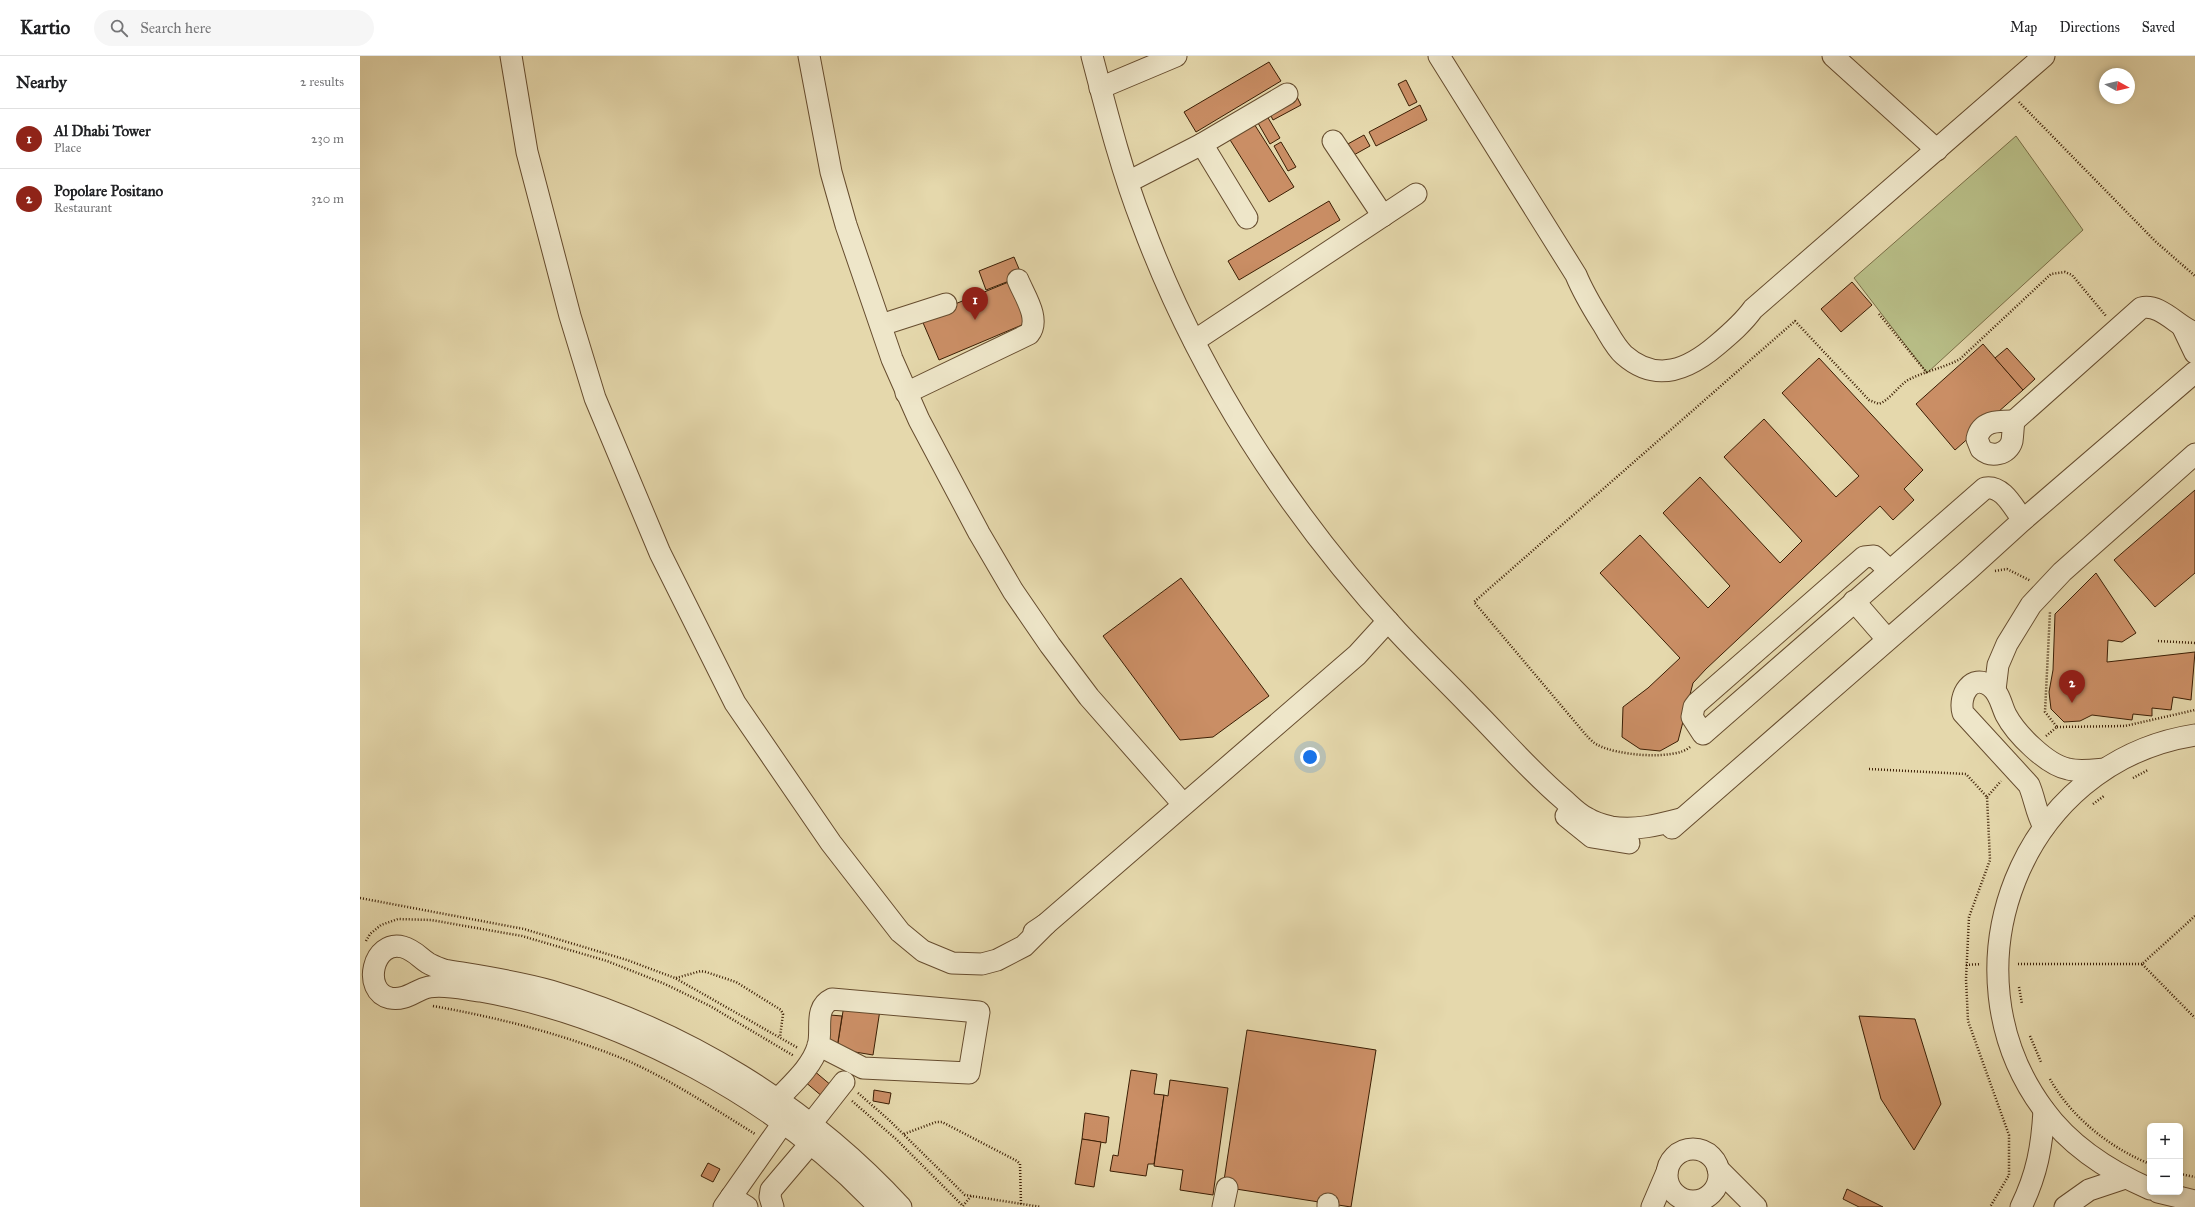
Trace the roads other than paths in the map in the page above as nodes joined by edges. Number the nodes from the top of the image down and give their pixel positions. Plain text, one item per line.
1 (510, 56) edge
2 (809, 56) edge
3 (1439, 56) edge
4 (1833, 56) edge
5 (2044, 56) edge
6 (1168, 59) edge
7 (1850, 64) edge
8 (1096, 72) edge
9 (1287, 94) dead end
10 (1332, 141) dead end
11 (1202, 144) junction
12 (1937, 150) junction
13 (1128, 182) junction
14 (1416, 194) dead end
15 (1383, 216) junction
16 (1248, 218) dead end
17 (1018, 280) dead end
18 (946, 304) dead end
19 (881, 325) junction
20 (2189, 331) edge
21 (1194, 341) junction
22 (2195, 353) edge
23 (2195, 372) edge
24 (906, 393) junction
25 (2014, 421) dead end
26 (2195, 454) edge
27 (2023, 520) junction
28 (1889, 570) junction
29 (1854, 601) junction
30 (1392, 626) junction
31 (1887, 639) junction
32 (1995, 690) junction
33 (2195, 735) edge
34 (2104, 769) junction
35 (1184, 804) junction
36 (2044, 826) junction
37 (816, 1050) junction
38 (844, 1082) road end
39 (777, 1100) junction
40 (2044, 1110) junction
41 (783, 1123) junction
42 (810, 1134) junction
43 (1718, 1169) junction
44 (1667, 1172) junction
45 (2124, 1178) junction
46 (2147, 1188) edge
47 (2170, 1195) edge
48 (1697, 1199) junction
49 (2195, 1201) edge
50 (734, 1204) edge
51 (773, 1207) edge
52 (879, 1207) edge
53 (901, 1207) edge
54 (1652, 1207) edge
55 (1664, 1207) edge
56 (1752, 1207) edge
57 (1756, 1207) edge
58 (2021, 1207) edge
59 (2065, 1207) edge

1 - 35 street
2 - 19 street
3 - 12 street
4 - 7 street
5 - 12 street
6 - 8 street
7 - 12 street
8 - 13 street
9 - 11 street
10 - 15 street
11 - 13 street
11 - 16 street
13 - 21 street
14 - 15 street
15 - 21 street
17 - 24 street
18 - 19 street
19 - 24 street
20 - 22 street
20 - 25 street
21 - 30 street
23 - 27 street
24 - 35 street
26 - 32 street
27 - 28 street
27 - 31 street
28 - 29 street
28 - 29 street
29 - 31 street
30 - 31 street
30 - 35 street
32 - 34 street
32 - 36 street
33 - 34 street
34 - 36 street
36 - 40 street
37 - 37 street
37 - 39 street
38 - 42 street
39 - 41 street
39 - 42 street
40 - 45 street
40 - 58 street
41 - 42 street
41 - 50 street
42 - 51 street
42 - 52 street
42 - 53 street
43 - 44 street
43 - 48 street
43 - 57 street
44 - 48 street
44 - 54 street
45 - 46 street
45 - 59 street
47 - 49 street
48 - 55 street
48 - 56 street

